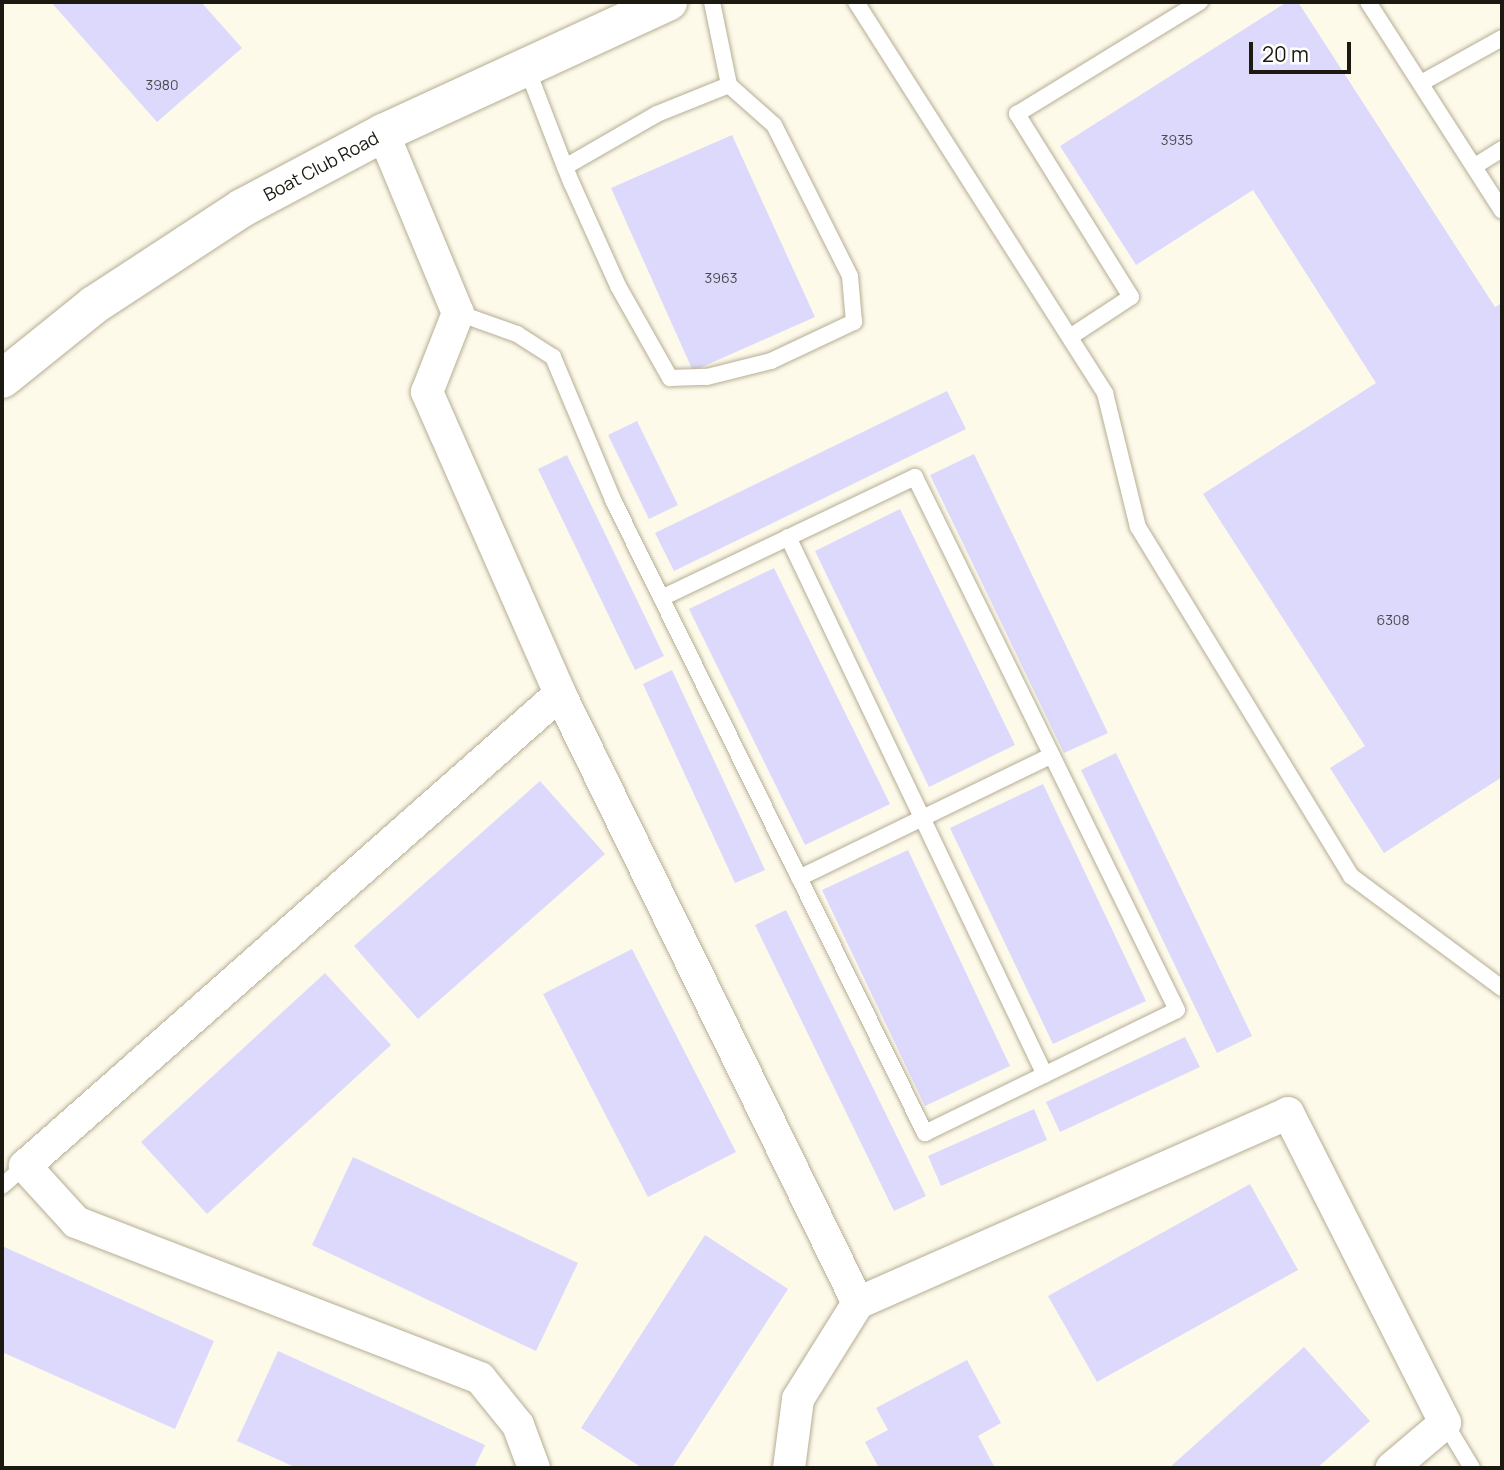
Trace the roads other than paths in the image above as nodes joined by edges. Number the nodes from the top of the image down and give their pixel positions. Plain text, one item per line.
1 (668, 2) edge
2 (712, 2) edge
3 (856, 2) edge
4 (1200, 2) edge
5 (1368, 2) edge
6 (1502, 38) edge
7 (526, 66) junction
8 (1423, 82) junction
9 (729, 85) junction
10 (383, 133) junction
11 (1502, 149) edge
12 (1475, 166) junction
13 (565, 167) junction
14 (1502, 211) edge
15 (458, 313) junction
16 (1070, 337) junction
17 (2, 379) edge
18 (788, 537) junction
19 (662, 598) junction
20 (560, 694) junction
21 (1052, 755) junction
22 (922, 818) junction
23 (799, 878) junction
24 (1502, 988) edge
25 (1045, 1075) junction
26 (13, 1176) edge
27 (858, 1303) junction
28 (1445, 1423) junction
29 (534, 1468) edge
30 (789, 1468) edge
31 (1392, 1468) edge
32 (1472, 1468) edge

1 - 7 main road, Boat Club Road
2 - 9 lane
3 - 16 lane
4 - 16 lane
5 - 8 lane
6 - 8 lane
7 - 10 main road, Boat Club Road
7 - 13 lane
8 - 12 lane
9 - 13 lane
9 - 13 lane
10 - 15 street
10 - 17 main road, Boat Club Road
11 - 12 lane
12 - 14 lane
15 - 19 lane
15 - 20 street
16 - 24 lane
18 - 19 lane
18 - 21 lane
18 - 22 lane
19 - 23 lane
20 - 26 street
20 - 27 street
21 - 22 lane
21 - 25 lane
22 - 23 lane
22 - 25 lane
23 - 25 lane
26 - 29 street
27 - 28 street
27 - 30 street
28 - 31 street
28 - 32 lane

